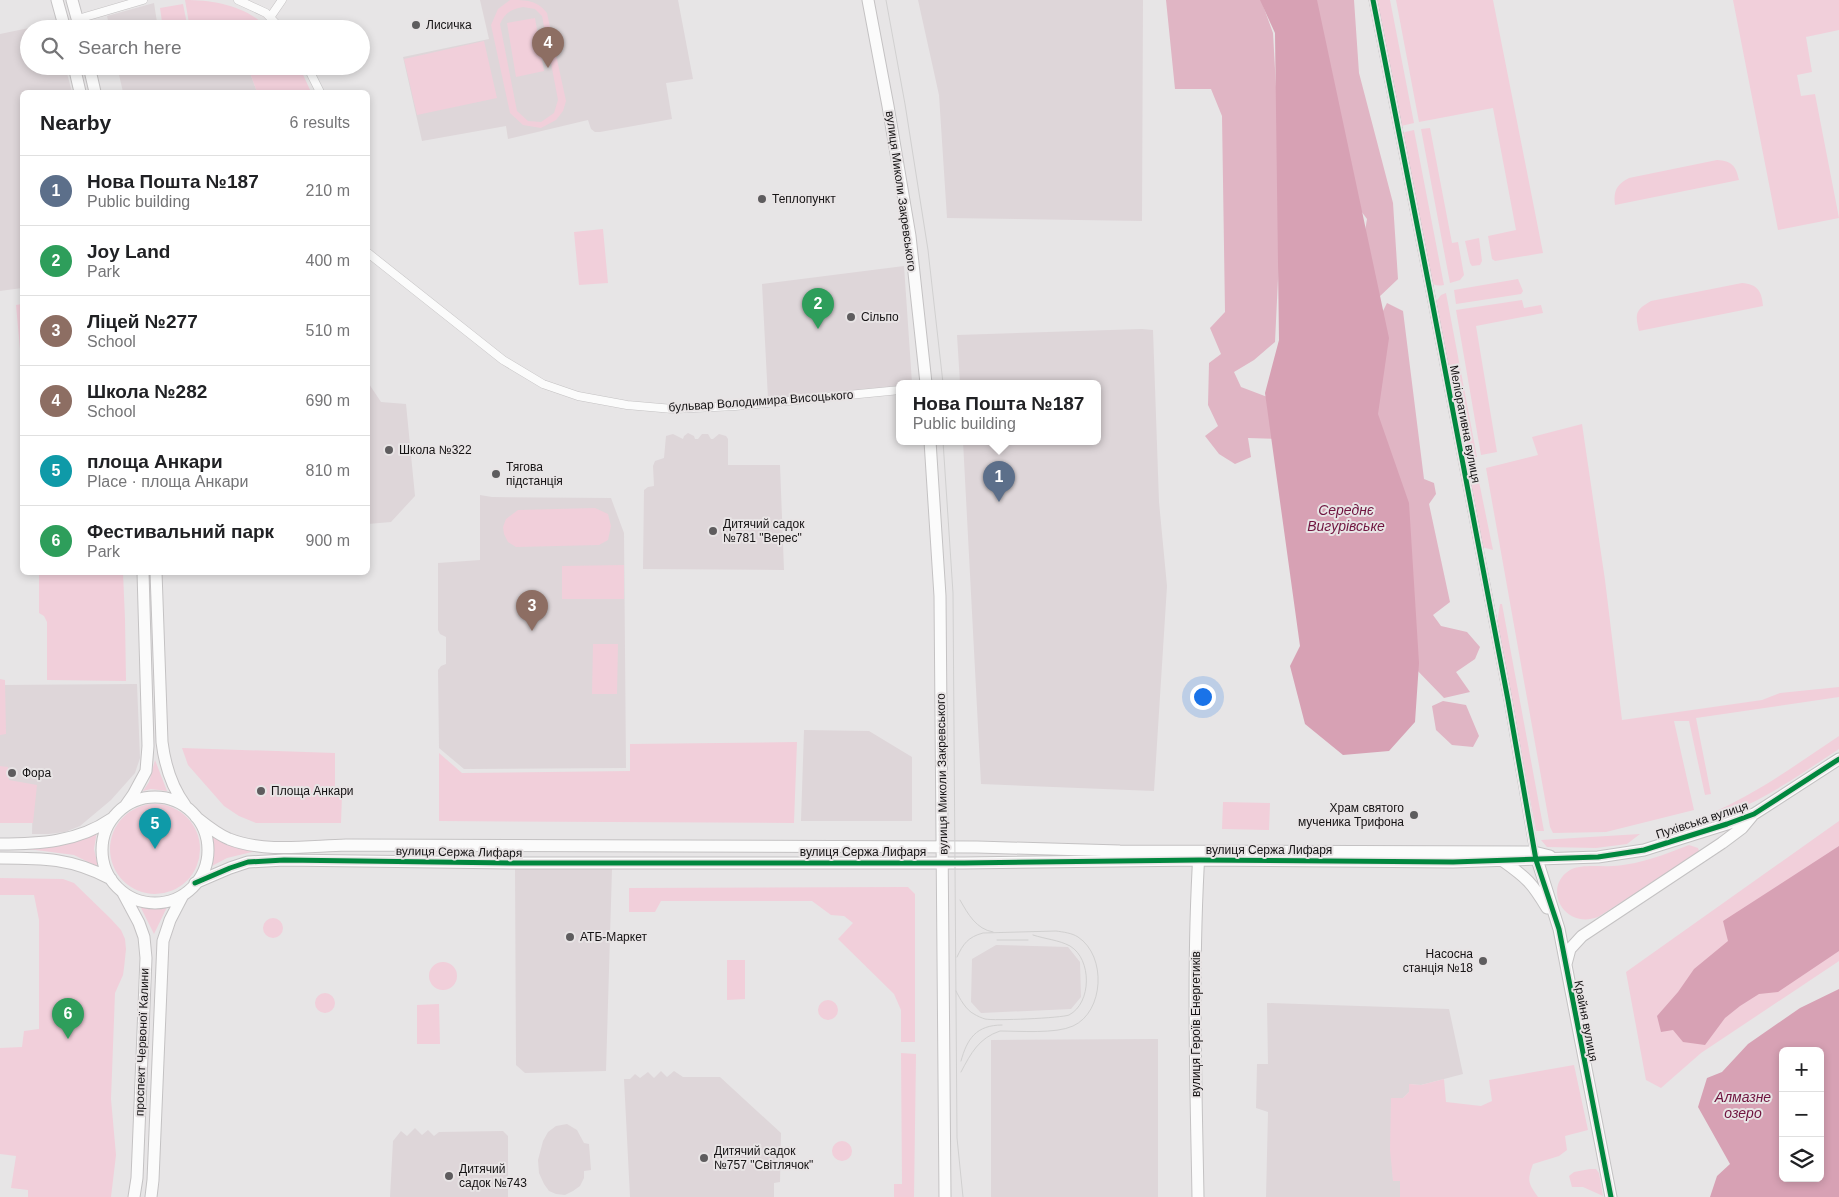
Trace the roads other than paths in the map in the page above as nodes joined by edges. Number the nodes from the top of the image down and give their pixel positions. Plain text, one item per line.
1 (57, 0) edge
2 (72, 0) edge
3 (143, 0) edge
4 (238, 0) edge
5 (282, 0) edge
6 (868, 0) edge
7 (1373, 0) edge
8 (271, 16) junction
9 (63, 20) edge
10 (78, 20) edge
11 (90, 20) edge
12 (274, 20) edge
13 (76, 75) edge
14 (91, 75) edge
15 (312, 75) edge
16 (80, 90) edge
17 (95, 90) edge
18 (319, 90) edge
19 (370, 255) edge
20 (926, 380) edge
21 (896, 390) edge
22 (930, 445) edge
23 (143, 575) edge
24 (156, 575) edge
25 (1839, 760) edge
26 (125, 806) junction
27 (186, 807) junction
28 (1754, 814) junction
29 (196, 817) junction
30 (112, 818) junction
31 (0, 844) edge
32 (943, 847) junction
33 (1199, 856) junction
34 (1535, 856) junction
35 (0, 858) edge
36 (1503, 861) junction
37 (942, 862) junction
38 (111, 879) junction
39 (195, 883) junction
40 (122, 891) junction
41 (183, 894) junction
42 (1559, 929) junction
43 (1566, 966) junction
44 (134, 1197) edge
45 (150, 1197) edge
46 (945, 1197) edge
47 (1198, 1197) edge
48 (1611, 1197) edge

1 - 9 street
2 - 10 street
3 - 11 street
4 - 8 street
5 - 8 street
6 - 20 street, вулиця Миколи Закревського
7 - 34 street, Меліоративна вулиця
8 - 12 street
13 - 16 street
14 - 17 street
15 - 18 street
19 - 21 street, бульвар Володимира Висоцького
22 - 32 street, вулиця Миколи Закревського
23 - 26 street
24 - 27 street
25 - 28 street, Пухівська вулиця
26 - 27 street
26 - 30 street
27 - 29 street
28 - 34 street, Пухівська вулиця
28 - 43 street
29 - 32 street, вулиця Сержа Лифаря
29 - 39 street
30 - 31 street
30 - 38 street
32 - 33 street, вулиця Сержа Лифаря
32 - 37 street, вулиця Миколи Закревського
33 - 34 street, вулиця Сержа Лифаря
33 - 36 street, вулиця Сержа Лифаря
33 - 37 street, вулиця Сержа Лифаря
33 - 47 street, вулиця Героїв Енергетиків
34 - 36 street, вулиця Сержа Лифаря
34 - 42 street, Крайня вулиця
35 - 38 street
36 - 42 street
37 - 39 street, вулиця Сержа Лифаря
37 - 46 street, вулиця Миколи Закревського
38 - 40 street
39 - 41 street
40 - 41 street
40 - 44 street, проспект Червоної Калини
41 - 45 street, проспект Червоної Калини
42 - 43 street, Крайня вулиця
43 - 48 street, Крайня вулиця

